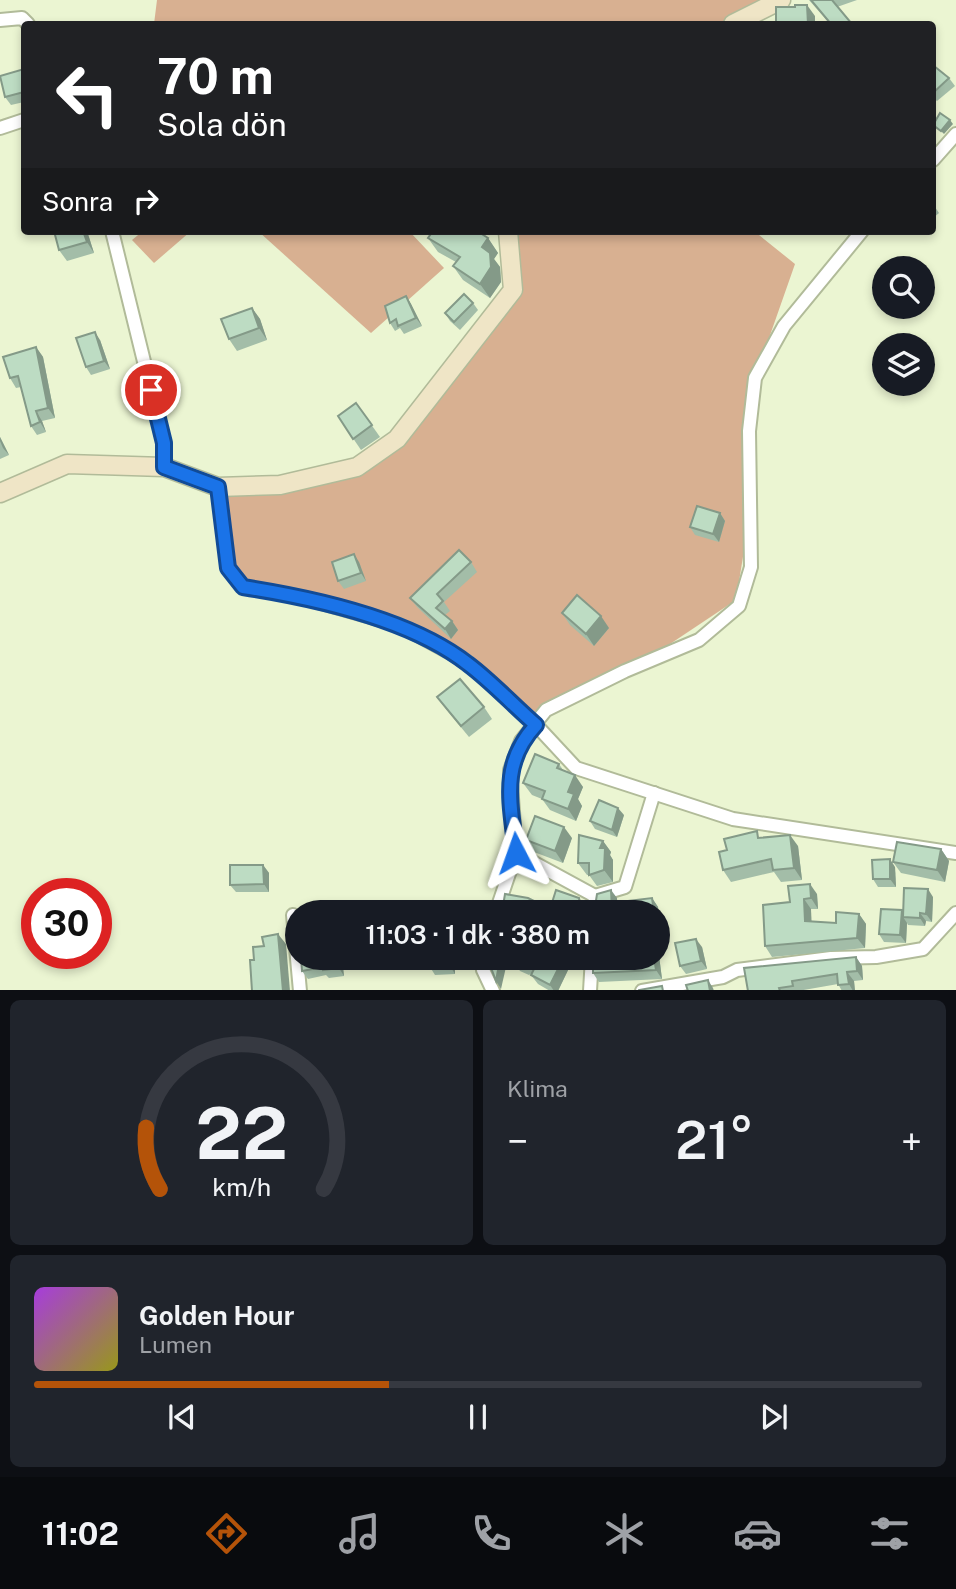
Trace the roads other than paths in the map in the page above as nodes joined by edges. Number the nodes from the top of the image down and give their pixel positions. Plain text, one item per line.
1 (781, 0) edge
2 (0, 20) edge
3 (25, 21) edge
4 (739, 21) edge
5 (21, 121) edge
6 (0, 128) edge
7 (956, 134) edge
8 (936, 157) edge
9 (113, 235) edge
10 (508, 235) edge
11 (858, 235) edge
12 (164, 467) junction
13 (218, 487) junction
14 (0, 493) edge
15 (536, 725) junction
16 (654, 793) junction
17 (516, 853) junction
18 (956, 853) edge
19 (595, 896) junction
20 (500, 900) edge
21 (595, 900) edge
22 (956, 913) edge
23 (298, 970) edge
24 (482, 970) edge
25 (591, 970) edge
26 (300, 990) edge
27 (493, 990) edge
28 (590, 990) edge
29 (642, 990) edge

1 - 4 street
2 - 3 street
5 - 6 street
7 - 8 street
9 - 12 street
10 - 13 street
11 - 15 street
12 - 13 street
12 - 14 street
13 - 15 street
15 - 16 street
15 - 17 street
16 - 18 street
16 - 19 street
17 - 19 street
17 - 20 street
19 - 21 street
22 - 29 street
23 - 26 street
24 - 27 street
25 - 28 street

